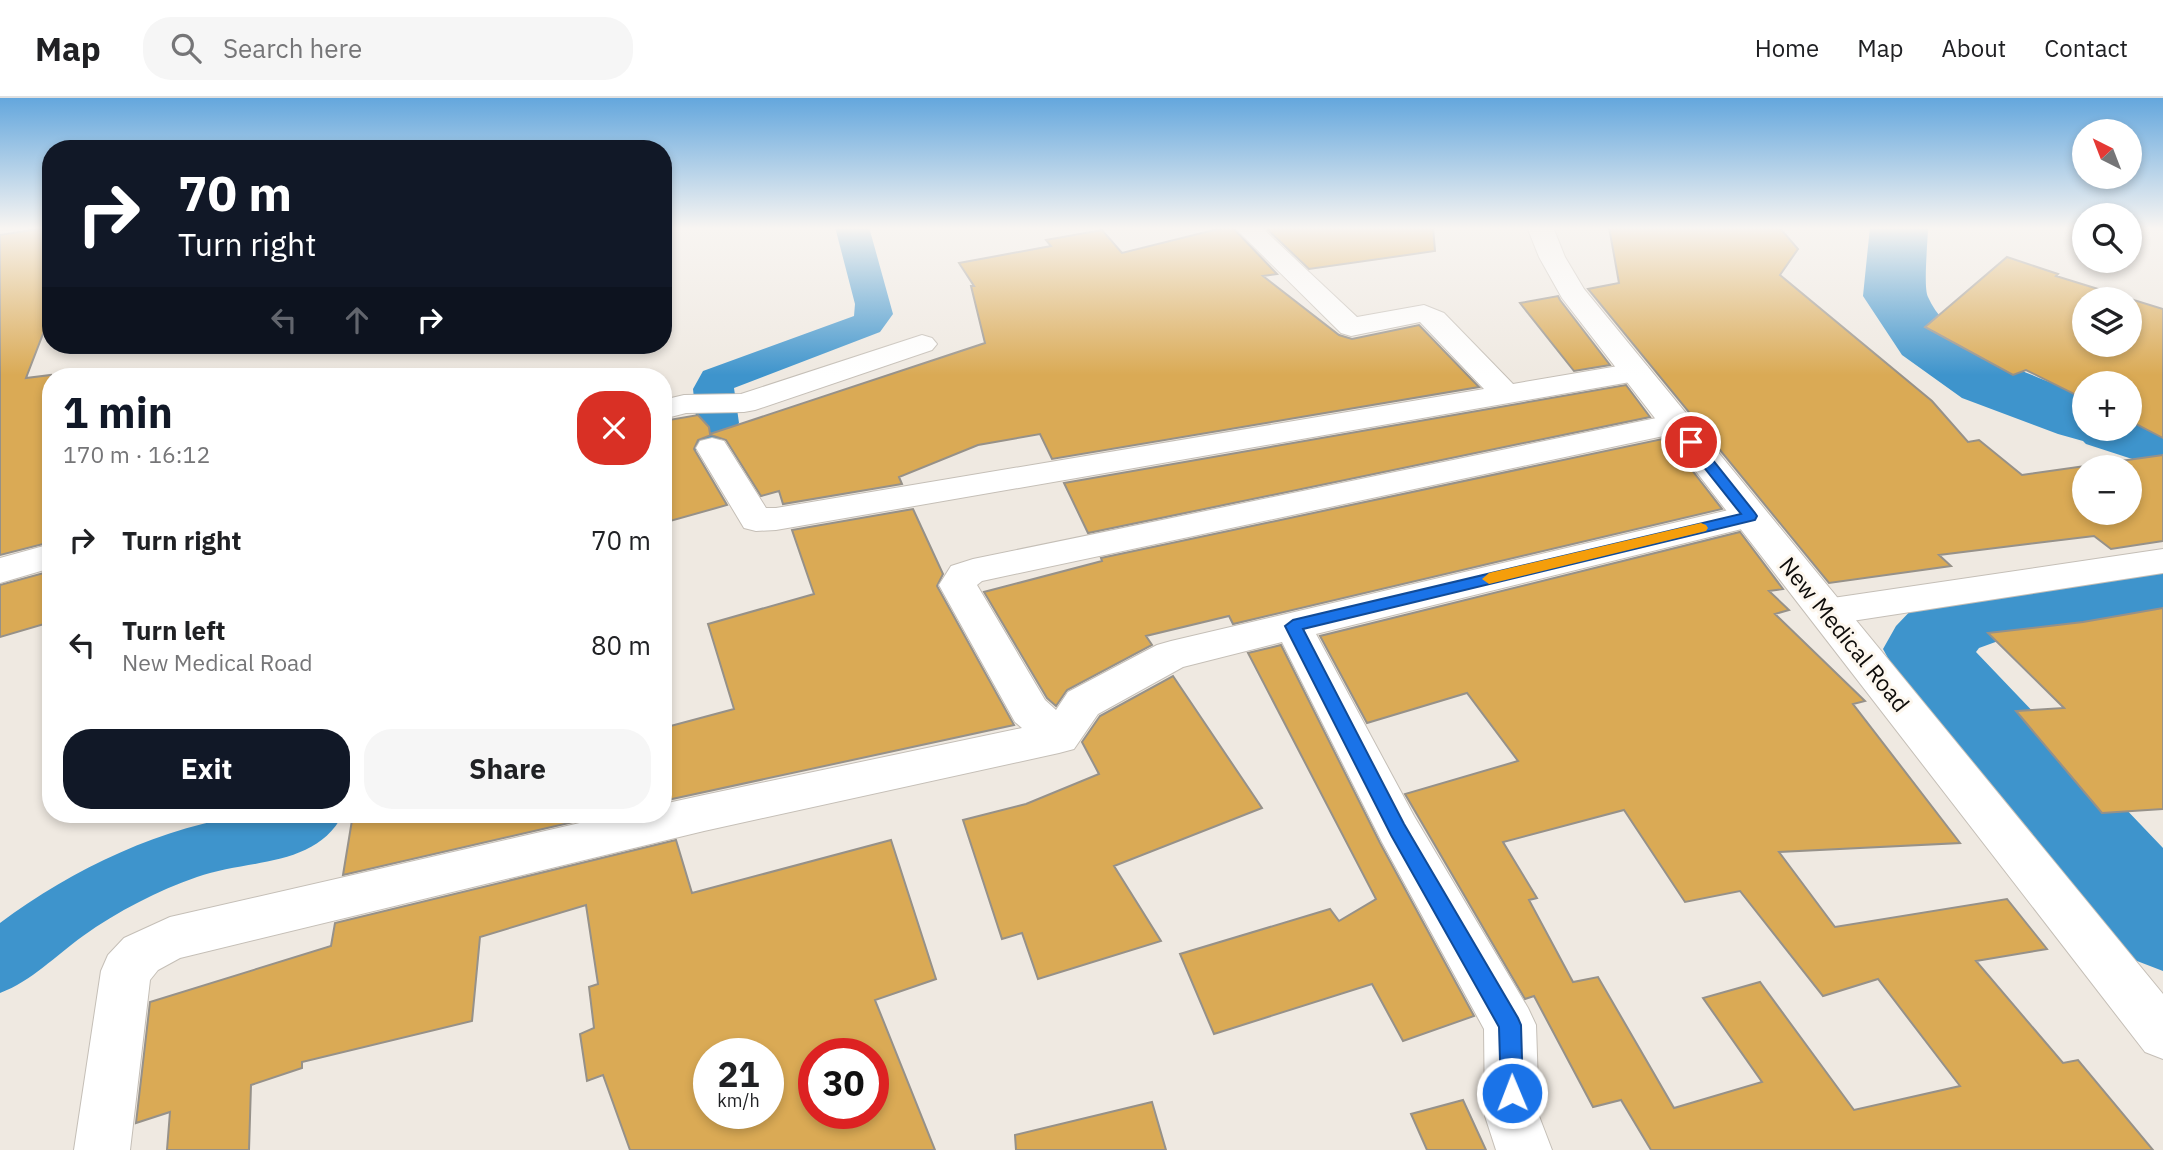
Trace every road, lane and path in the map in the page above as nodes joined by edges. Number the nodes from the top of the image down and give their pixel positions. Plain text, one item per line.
1 (1298, 276) edge
2 (1563, 276) edge
3 (922, 344) dead end
4 (1636, 372) junction
5 (1506, 394) junction
6 (673, 407) edge
7 (1676, 424) junction
8 (712, 448) dead end
9 (1750, 516) junction
10 (42, 559) edge
11 (2163, 561) edge
12 (0, 571) edge
13 (1826, 612) junction
14 (1293, 626) junction
15 (1059, 737) junction
16 (672, 820) edge
17 (661, 823) edge
18 (2163, 1034) edge
19 (102, 1150) edge
20 (1524, 1150) edge

1 - 5 street
2 - 4 street, New Medical Road
3 - 6 street
4 - 5 street
4 - 7 street, New Medical Road
5 - 8 street
7 - 9 street, New Medical Road
7 - 15 street
9 - 13 street, New Medical Road
9 - 14 street
10 - 12 street
11 - 13 street
13 - 18 street, New Medical Road
14 - 15 street
14 - 20 street
15 - 16 street
17 - 19 street

